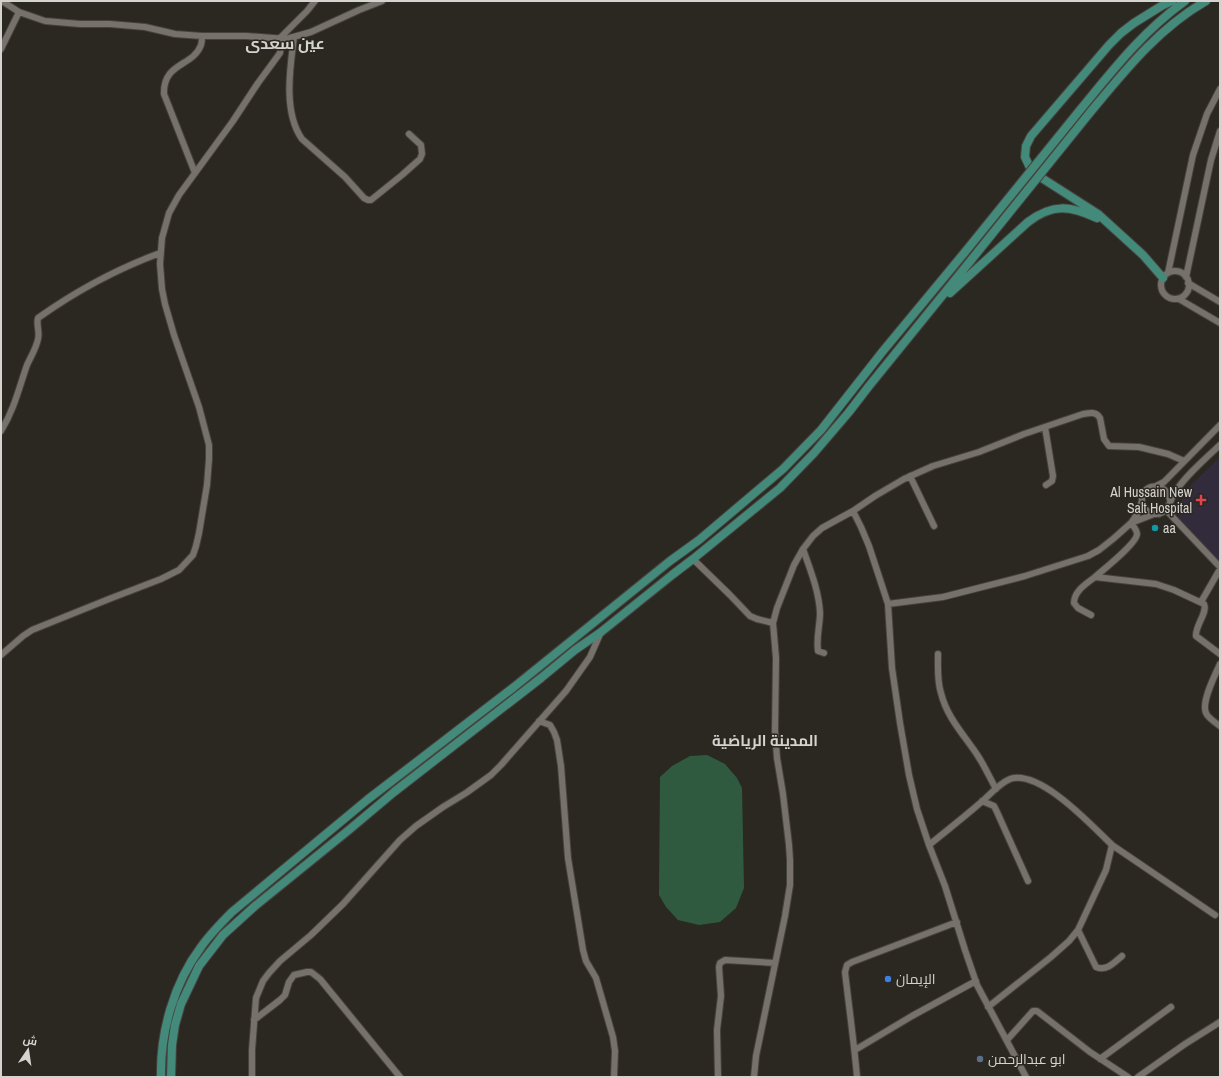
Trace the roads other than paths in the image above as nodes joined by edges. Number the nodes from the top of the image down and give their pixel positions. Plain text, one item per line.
1 (2, 1) edge
2 (315, 1) edge
3 (382, 1) edge
4 (1172, 1) edge
5 (1185, 1) edge
6 (1206, 1) edge
7 (19, 12) junction
8 (202, 36) junction
9 (294, 37) junction
10 (280, 38) junction
11 (1, 49) edge
12 (1220, 89) edge
13 (1220, 131) edge
14 (410, 134) dead end
15 (195, 173) junction
16 (1106, 221) junction
17 (160, 252) junction
18 (1165, 275) junction
19 (1187, 280) junction
20 (1179, 299) junction
21 (1220, 302) edge
22 (927, 314) junction
23 (1220, 323) edge
24 (1220, 425) edge
25 (1045, 427) junction
26 (1, 431) edge
27 (1220, 445) edge
28 (1184, 461) junction
29 (910, 476) junction
30 (1046, 485) dead end
31 (1156, 486) junction
32 (1170, 500) junction
33 (1142, 501) junction
34 (1166, 510) junction
35 (853, 511) junction
36 (1154, 514) junction
37 (1131, 523) junction
38 (934, 526) dead end
39 (803, 549) junction
40 (693, 559) junction
41 (1220, 568) edge
42 (1095, 577) junction
43 (1201, 602) junction
44 (888, 604) junction
45 (1091, 614) dead end
46 (773, 623) junction
47 (601, 632) junction
48 (824, 653) dead end
49 (938, 654) dead end
50 (1220, 654) edge
51 (1, 655) edge
52 (1220, 664) edge
53 (539, 721) junction
54 (1220, 726) edge
55 (996, 789) junction
56 (982, 801) junction
57 (929, 844) junction
58 (1112, 845) junction
59 (1028, 881) dead end
60 (1215, 915) dead end
61 (957, 922) junction
62 (1078, 930) junction
63 (1122, 956) dead end
64 (775, 963) junction
65 (976, 981) junction
66 (988, 1007) junction
67 (1171, 1007) dead end
68 (254, 1020) junction
69 (1220, 1022) edge
70 (1007, 1040) junction
71 (855, 1050) junction
72 (1100, 1059) junction
73 (161, 1077) edge
74 (171, 1077) edge
75 (252, 1077) edge
76 (400, 1077) edge
77 (614, 1077) edge
78 (718, 1077) edge
79 (754, 1077) edge
80 (857, 1077) edge
81 (1026, 1077) edge
82 (1128, 1077) edge
83 (1138, 1077) edge

1 - 7 street
2 - 10 street
3 - 9 street
4 - 16 main road
5 - 73 main road, bridge
6 - 22 main road, bridge
7 - 8 street
7 - 11 street
8 - 10 street
8 - 15 street
9 - 10 street
9 - 14 street
10 - 15 street
12 - 18 street
13 - 19 street
15 - 17 street
16 - 18 main road
16 - 22 main road
17 - 26 street
17 - 51 street
18 - 19 street
18 - 20 street
19 - 20 street
19 - 21 street
20 - 23 street
22 - 40 main road
24 - 28 street
25 - 28 street
25 - 29 street
25 - 30 street
27 - 32 street
28 - 31 street
29 - 35 street
29 - 38 street
31 - 32 street
31 - 33 street
32 - 34 street
33 - 36 street
33 - 37 street
34 - 36 street
34 - 41 street
35 - 39 street
35 - 44 street
36 - 37 street
37 - 42 street
37 - 44 street
39 - 46 street
39 - 48 street
40 - 46 street
40 - 47 main road
41 - 43 street
42 - 43 street
42 - 45 street
43 - 50 street
44 - 57 street
46 - 64 street
47 - 53 street
47 - 74 main road
49 - 55 street
52 - 54 street
53 - 68 street
53 - 77 street
55 - 56 street
55 - 58 street
56 - 57 street
56 - 59 street
57 - 61 street
58 - 60 street
58 - 62 street
61 - 65 street
61 - 71 street
62 - 63 street
62 - 66 street
64 - 78 street
64 - 79 street
65 - 66 street
65 - 71 street
66 - 70 street
67 - 72 street
68 - 75 street
68 - 76 street
69 - 83 street
70 - 72 street
70 - 81 street
71 - 80 street
72 - 82 street

